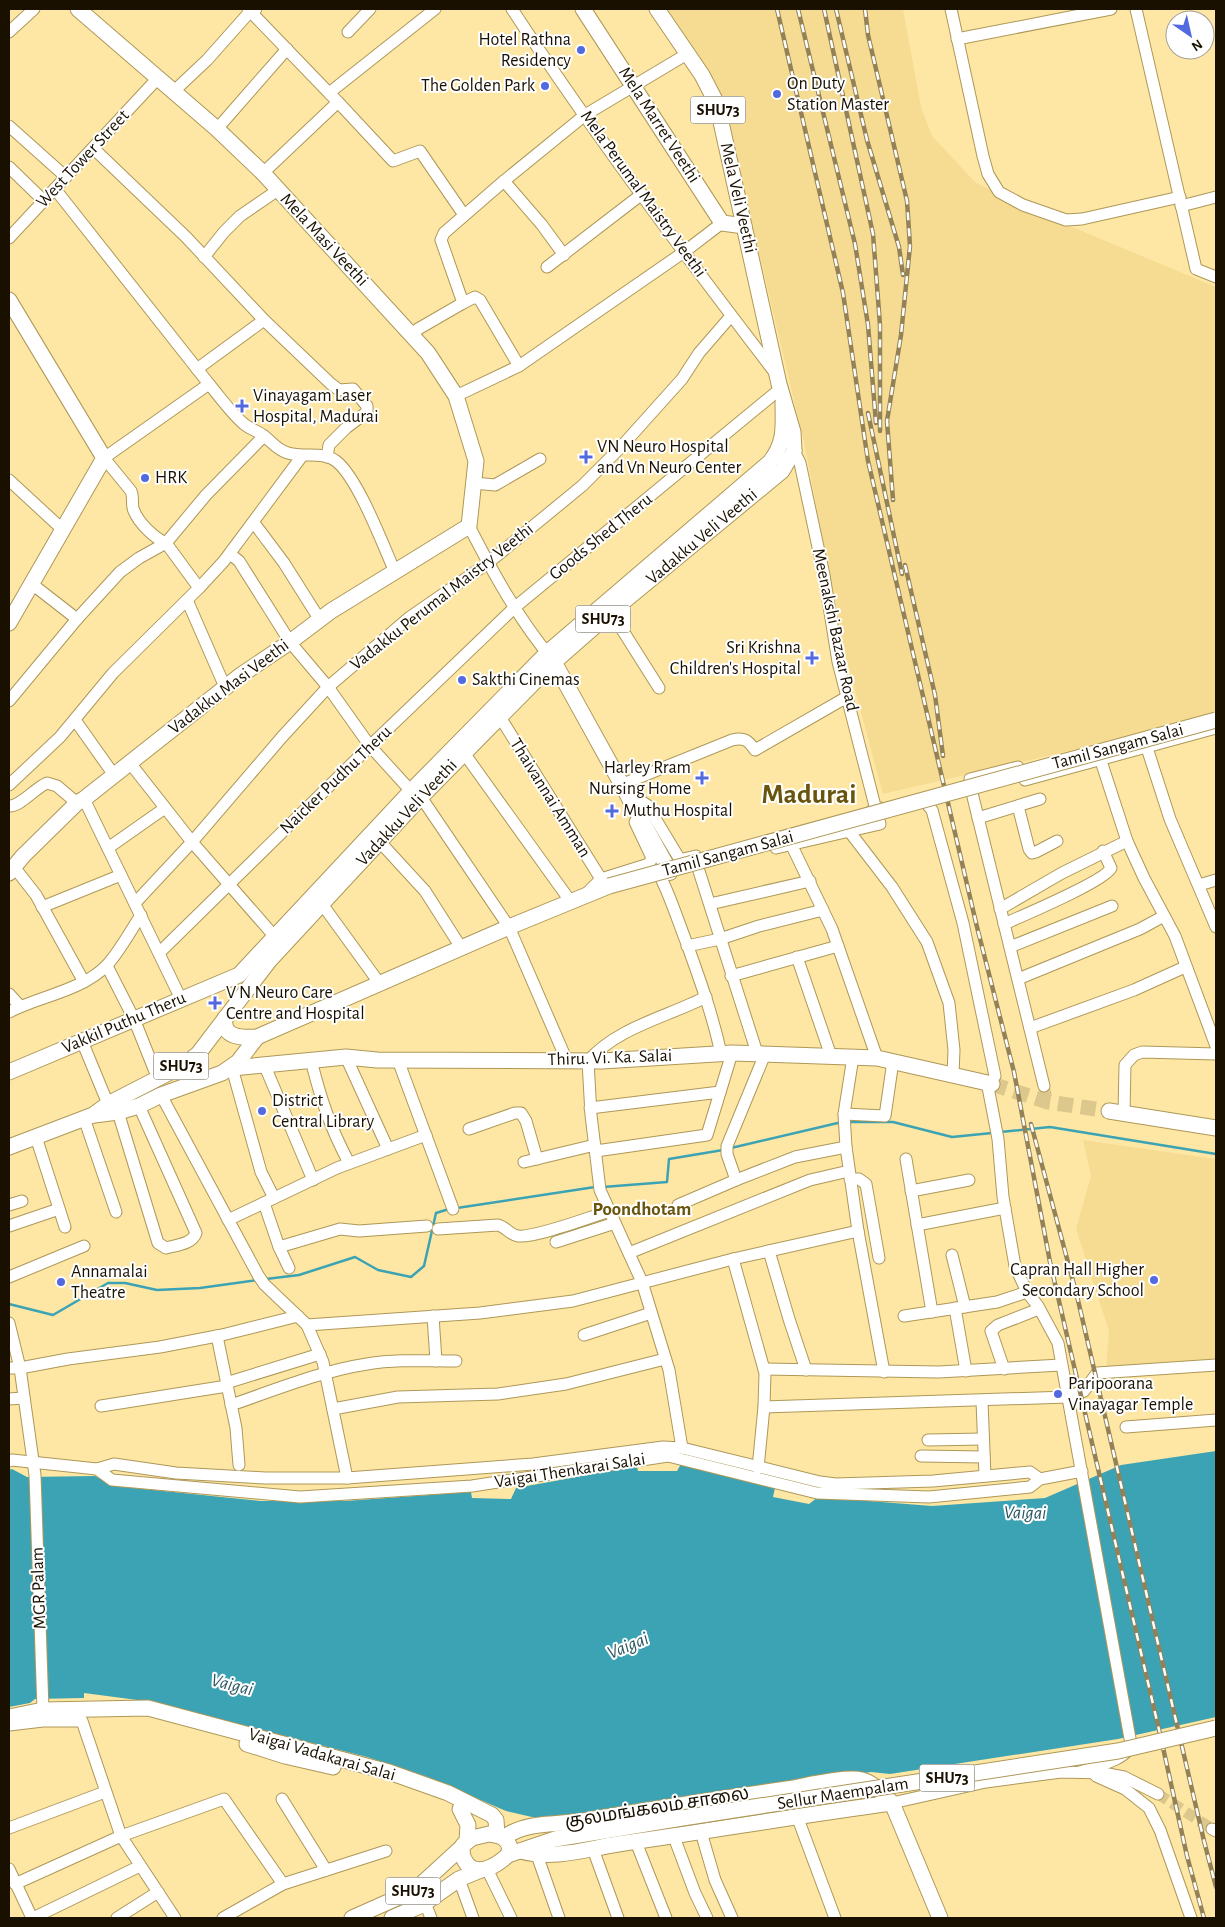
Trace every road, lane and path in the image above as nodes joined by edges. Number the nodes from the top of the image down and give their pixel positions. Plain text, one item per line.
1 (34, 9) edge
2 (78, 9) edge
3 (370, 9) edge
4 (436, 9) edge
5 (512, 9) edge
6 (583, 9) edge
7 (657, 9) edge
8 (950, 9) edge
9 (1111, 9) edge
10 (1136, 9) edge
11 (253, 10) edge
12 (9, 32) edge
13 (348, 32) dead end
14 (957, 39) junction
15 (287, 49) junction
16 (687, 54) junction
17 (157, 79) junction
18 (634, 86) junction
19 (174, 92) junction
20 (329, 93) junction
21 (338, 102) junction
22 (585, 115) junction
23 (9, 126) edge
24 (217, 129) junction
25 (93, 148) junction
26 (9, 167) edge
27 (263, 173) junction
28 (66, 177) junction
29 (504, 181) junction
30 (55, 189) junction
31 (278, 190) junction
32 (642, 194) junction
33 (1216, 197) edge
34 (44, 201) junction
35 (1180, 201) junction
36 (464, 215) junction
37 (722, 222) junction
38 (744, 226) junction
39 (9, 238) edge
40 (684, 252) junction
41 (564, 254) junction
42 (204, 256) junction
43 (547, 267) dead end
44 (1216, 277) edge
45 (9, 300) edge
46 (463, 303) junction
47 (732, 316) junction
48 (264, 320) junction
49 (412, 335) junction
50 (520, 366) junction
51 (197, 369) junction
52 (209, 384) junction
53 (780, 389) junction
54 (456, 396) junction
55 (264, 436) junction
56 (794, 451) junction
57 (302, 456) junction
58 (327, 457) junction
59 (104, 458) junction
60 (540, 459) dead end
61 (770, 462) junction
62 (9, 480) edge
63 (474, 483) junction
64 (254, 522) junction
65 (469, 526) junction
66 (62, 529) junction
67 (166, 543) junction
68 (230, 554) junction
69 (488, 564) junction
70 (395, 572) junction
71 (32, 584) junction
72 (199, 588) junction
73 (186, 600) junction
74 (514, 608) junction
75 (611, 612) junction
76 (77, 619) junction
77 (320, 620) junction
78 (9, 623) edge
79 (290, 642) junction
80 (550, 657) junction
81 (225, 687) junction
82 (328, 687) junction
83 (659, 688) dead end
84 (847, 697) junction
85 (9, 701) edge
86 (1216, 715) edge
87 (500, 717) junction
88 (75, 720) junction
89 (1216, 720) edge
90 (1216, 728) edge
91 (370, 746) junction
92 (1147, 748) junction
93 (464, 753) junction
94 (1101, 761) junction
95 (130, 763) junction
96 (114, 775) junction
97 (9, 785) edge
98 (625, 788) junction
99 (972, 793) junction
100 (416, 794) junction
101 (1040, 799) dead end
102 (80, 801) junction
103 (9, 806) edge
104 (1018, 806) junction
105 (165, 808) junction
106 (876, 810) junction
107 (978, 818) junction
108 (849, 831) junction
109 (1057, 841) dead end
110 (1127, 841) junction
111 (192, 842) junction
112 (380, 842) junction
113 (791, 844) junction
114 (108, 848) junction
115 (1103, 851) junction
116 (698, 868) junction
117 (11, 870) edge
118 (665, 873) junction
119 (121, 875) junction
120 (1216, 880) edge
121 (810, 881) junction
122 (605, 883) junction
123 (228, 886) junction
124 (1199, 886) junction
125 (577, 899) junction
126 (135, 903) junction
127 (322, 904) junction
128 (710, 904) junction
129 (1112, 906) dead end
130 (42, 907) junction
131 (1000, 909) junction
132 (823, 910) junction
133 (141, 915) junction
134 (1164, 916) junction
135 (1004, 924) junction
136 (509, 927) junction
137 (1216, 927) edge
138 (275, 937) junction
139 (720, 939) junction
140 (687, 946) junction
141 (838, 946) junction
142 (1010, 947) junction
143 (462, 949) junction
144 (160, 953) junction
145 (797, 957) junction
146 (107, 966) junction
147 (1186, 966) junction
148 (239, 975) junction
149 (731, 976) junction
150 (1018, 979) junction
151 (84, 982) junction
152 (380, 984) junction
153 (247, 990) junction
154 (9, 994) edge
155 (706, 997) junction
156 (181, 1000) junction
157 (20, 1006) junction
158 (9, 1012) edge
159 (226, 1018) junction
160 (134, 1019) junction
161 (1030, 1028) junction
162 (256, 1037) junction
163 (82, 1041) junction
164 (1216, 1046) edge
165 (727, 1053) junction
166 (761, 1054) junction
167 (1216, 1054) edge
168 (831, 1056) junction
169 (346, 1057) junction
170 (853, 1057) junction
171 (878, 1058) junction
172 (310, 1060) junction
173 (398, 1060) junction
174 (567, 1061) junction
175 (588, 1061) junction
176 (894, 1061) junction
177 (264, 1064) junction
178 (232, 1068) junction
179 (9, 1072) edge
180 (953, 1074) junction
181 (158, 1079) junction
182 (991, 1080) junction
183 (1044, 1086) tunnel mouth
184 (720, 1092) junction
185 (161, 1095) junction
186 (138, 1106) junction
187 (113, 1108) junction
188 (590, 1108) junction
189 (1116, 1112) joint
190 (844, 1114) junction
191 (88, 1117) junction
192 (1216, 1128) edge
193 (469, 1129) dead end
194 (426, 1135) junction
195 (36, 1137) junction
196 (9, 1147) edge
197 (846, 1147) junction
198 (596, 1148) junction
199 (388, 1149) junction
200 (537, 1159) junction
201 (906, 1159) dead end
202 (524, 1162) dead end
203 (350, 1163) junction
204 (850, 1175) junction
205 (313, 1180) junction
206 (736, 1180) junction
207 (969, 1180) dead end
208 (911, 1191) junction
209 (269, 1200) junction
210 (22, 1201) dead end
211 (9, 1205) edge
212 (678, 1205) dead end
213 (453, 1208) dead end
214 (1005, 1208) junction
215 (59, 1209) junction
216 (610, 1211) junction
217 (116, 1212) dead end
218 (228, 1220) junction
219 (615, 1223) junction
220 (9, 1226) edge
221 (917, 1226) junction
222 (65, 1228) dead end
223 (858, 1231) junction
224 (556, 1242) dead end
225 (84, 1246) dead end
226 (279, 1247) junction
227 (769, 1251) junction
228 (628, 1253) junction
229 (952, 1255) dead end
230 (879, 1258) dead end
231 (733, 1259) junction
232 (290, 1268) dead end
233 (9, 1277) edge
234 (642, 1282) junction
235 (1027, 1292) junction
236 (960, 1308) junction
237 (1039, 1309) junction
238 (932, 1312) junction
239 (651, 1313) junction
240 (298, 1316) junction
241 (432, 1316) junction
242 (904, 1316) dead end
243 (9, 1323) edge
244 (307, 1325) junction
245 (584, 1335) dead end
246 (216, 1336) junction
247 (320, 1354) junction
248 (665, 1359) junction
249 (436, 1361) junction
250 (456, 1361) dead end
251 (1216, 1365) edge
252 (1061, 1366) junction
253 (14, 1368) edge
254 (764, 1369) junction
255 (1004, 1369) junction
256 (806, 1370) junction
257 (966, 1371) junction
258 (884, 1372) junction
259 (326, 1374) junction
260 (227, 1385) junction
261 (24, 1398) junction
262 (1067, 1398) junction
263 (9, 1399) edge
264 (982, 1401) junction
265 (231, 1405) junction
266 (101, 1406) dead end
267 (764, 1408) junction
268 (333, 1409) junction
269 (1216, 1420) edge
270 (1126, 1427) dead end
271 (983, 1439) junction
272 (928, 1440) dead end
273 (682, 1448) junction
274 (921, 1456) dead end
275 (984, 1457) junction
276 (10, 1459) edge
277 (33, 1462) junction
278 (239, 1465) dead end
279 (758, 1468) junction
280 (97, 1469) junction
281 (1082, 1474) junction
282 (985, 1476) junction
283 (347, 1478) junction
284 (1040, 1479) junction
285 (43, 1706) junction
286 (120, 1710) junction
287 (9, 1717) edge
288 (9, 1725) edge
289 (1216, 1728) edge
290 (1080, 1772) junction
291 (105, 1792) junction
292 (1158, 1794) tunnel mouth
293 (282, 1799) dead end
294 (892, 1803) junction
295 (460, 1809) junction
296 (797, 1816) junction
297 (493, 1817) junction
298 (533, 1825) junction
299 (9, 1828) edge
300 (700, 1832) junction
301 (120, 1836) junction
302 (499, 1836) junction
303 (674, 1837) junction
304 (555, 1839) junction
305 (636, 1842) junction
306 (464, 1844) junction
307 (593, 1849) junction
308 (386, 1851) dead end
309 (515, 1853) junction
310 (536, 1855) junction
311 (140, 1866) junction
312 (484, 1869) junction
313 (9, 1870) edge
314 (326, 1870) junction
315 (459, 1879) junction
316 (15, 1884) junction
317 (283, 1884) junction
318 (158, 1892) junction
319 (425, 1902) junction
320 (32, 1918) edge
321 (118, 1918) edge
322 (175, 1918) edge
323 (223, 1918) edge
324 (352, 1918) edge
325 (392, 1918) edge
326 (431, 1918) edge
327 (472, 1918) edge
328 (511, 1918) edge
329 (559, 1918) edge
330 (618, 1918) edge
331 (666, 1918) edge
332 (707, 1918) edge
333 (732, 1918) edge
334 (835, 1918) edge
335 (940, 1918) edge
336 (1191, 1918) edge

1 - 12 street
2 - 17 main road, Mela Masi Veethi
3 - 13 street
4 - 20 street
5 - 22 street, Mela Perumal Maistry Veethi
6 - 18 main road, Mela Marret Veethi
7 - 16 main road, Mela Veli Veethi / SHU73
8 - 14 street
9 - 14 street
10 - 35 street
11 - 15 street
11 - 19 street
14 - 35 street
15 - 20 street
15 - 24 street
16 - 18 street
16 - 38 main road, Mela Veli Veethi / SHU73
17 - 19 main road, Mela Masi Veethi
17 - 25 street, West Tower Street
18 - 22 street
18 - 37 main road, Mela Marret Veethi
19 - 24 main road, Mela Masi Veethi
20 - 21 street
21 - 27 street
21 - 36 street
22 - 29 street
22 - 32 street, Mela Perumal Maistry Veethi
23 - 28 street
24 - 27 main road, Mela Masi Veethi
25 - 28 street, West Tower Street
25 - 42 street
26 - 34 street
27 - 31 main road, Mela Masi Veethi
28 - 30 street, West Tower Street
29 - 36 street
29 - 41 street
30 - 34 street, West Tower Street
30 - 51 street
31 - 42 street
31 - 49 main road, Mela Masi Veethi
32 - 40 street, Mela Perumal Maistry Veethi
32 - 41 street
33 - 35 street
34 - 39 street, West Tower Street
35 - 44 street
36 - 46 street
37 - 38 main road
37 - 40 street
38 - 53 main road, Mela Veli Veethi / SHU73
40 - 47 street, Mela Perumal Maistry Veethi
40 - 50 street
41 - 43 street
42 - 48 street
45 - 59 main road
46 - 49 street
46 - 50 street
47 - 53 street, Mela Perumal Maistry Veethi
47 - 69 street, Vadakku Perumal Maistry Veethi
48 - 51 street
48 - 58 street
49 - 54 main road, Mela Masi Veethi
50 - 54 street
51 - 52 street
52 - 55 street
52 - 59 street
53 - 56 main road, Mela Veli Veethi / SHU73
53 - 61 main road, Mela Veli Veethi / SHU73
53 - 74 street, Goods Shed Theru
54 - 63 main road, Mela Masi Veethi
55 - 57 street
55 - 67 street
56 - 61 main road
56 - 75 main road, Vadakku Veli Veethi / SHU73
56 - 84 street, Meenakshi Bazaar Road
57 - 58 street
57 - 64 street
58 - 70 street
59 - 66 main road
59 - 67 street
60 - 63 street
61 - 80 main road, Vadakku Veli Veethi / SHU73
62 - 66 street
63 - 65 main road, Mela Masi Veethi
64 - 68 street
64 - 77 street
65 - 69 street
65 - 70 main road, Vadakku Masi Veethi
66 - 71 main road
67 - 72 street
67 - 76 street
68 - 72 street
68 - 79 street
69 - 74 street
69 - 82 street, Vadakku Perumal Maistry Veethi
70 - 77 main road, Vadakku Masi Veethi
71 - 76 street
71 - 78 main road
72 - 73 street
73 - 81 street
73 - 88 street
74 - 80 street
74 - 91 street, Naicker Pudhu Theru
75 - 80 main road, Vadakku Veli Veethi / SHU73
75 - 83 street
76 - 85 street
77 - 79 main road, Vadakku Masi Veethi
79 - 81 main road, Vadakku Masi Veethi
79 - 82 street
80 - 87 main road, Vadakku Veli Veethi / SHU73
80 - 98 main road
80 - 100 main road, Vadakku Veli Veethi / SHU73
81 - 95 main road, Vadakku Masi Veethi
82 - 91 street
82 - 111 street, Vadakku Perumal Maistry Veethi
84 - 98 street
84 - 106 street, Meenakshi Bazaar Road
86 - 99 street
87 - 93 main road, Vadakku Veli Veethi / SHU73
87 - 122 street, Thaivannai Amman
88 - 96 street
88 - 97 street
89 - 118 main road, Tamil Sangam Salai, bridge
90 - 92 street
91 - 100 street
91 - 123 street, Naicker Pudhu Theru
92 - 94 street
92 - 124 street
93 - 100 main road, Vadakku Veli Veethi / SHU73
93 - 125 street
94 - 99 street
94 - 110 street
95 - 96 main road, Vadakku Masi Veethi
95 - 105 street
96 - 102 main road, Vadakku Masi Veethi
98 - 106 street
98 - 118 main road
98 - 122 street
99 - 107 street
100 - 112 main road, Vadakku Veli Veethi / SHU73
100 - 136 street
100 - 138 main road, Vadakku Veli Veethi / SHU73
101 - 104 street
102 - 103 street
102 - 114 street
102 - 117 main road, Vadakku Masi Veethi
104 - 107 street
104 - 109 street
105 - 111 street
105 - 114 street
106 - 108 street
106 - 182 street
107 - 131 street
108 - 113 street
108 - 180 street
110 - 115 street
110 - 134 street
111 - 123 street
111 - 126 street, Vadakku Perumal Maistry Veethi
112 - 127 main road, Vadakku Veli Veethi / SHU73
112 - 143 street
113 - 116 street
113 - 121 street
114 - 119 street
115 - 131 street
115 - 135 street
116 - 118 street
116 - 128 street
117 - 130 street
118 - 122 main road, Tamil Sangam Salai, bridge
118 - 140 street
119 - 126 street
119 - 130 street
120 - 124 street
121 - 128 street
121 - 132 street
122 - 125 main road, Tamil Sangam Salai
123 - 138 street
123 - 144 street, Naicker Pudhu Theru
124 - 137 street
125 - 136 main road, Tamil Sangam Salai
126 - 133 street
127 - 152 street
127 - 153 main road, Vadakku Veli Veethi / SHU73
128 - 139 street
129 - 142 street
130 - 151 street
131 - 135 street
132 - 139 street
132 - 141 street
133 - 144 street
133 - 146 street
134 - 147 street
134 - 150 street
135 - 142 street
136 - 143 main road, Tamil Sangam Salai
136 - 174 street
138 - 148 main road, Vadakku Veli Veethi / SHU73
139 - 140 street
139 - 149 street
140 - 155 street
141 - 145 street
141 - 171 street
142 - 150 street
143 - 152 main road, Tamil Sangam Salai
144 - 156 street
145 - 149 street
145 - 168 street
146 - 151 street
146 - 160 street
147 - 161 street
147 - 164 street
148 - 153 main road
148 - 156 main road, Vakkil Puthu Theru
149 - 166 street
150 - 161 street
151 - 157 street
152 - 162 main road, Tamil Sangam Salai
153 - 159 main road, Vadakku Veli Veethi / SHU73
154 - 157 street
155 - 165 street
155 - 175 street
156 - 160 main road, Vakkil Puthu Theru
157 - 158 street
159 - 162 main road
159 - 181 main road, Vadakku Veli Veethi / SHU73
160 - 163 main road, Vakkil Puthu Theru
160 - 181 street
161 - 183 street
162 - 178 main road
163 - 179 main road, Vakkil Puthu Theru
163 - 187 street
165 - 166 main road, Thiru. Vi. Ka. Salai
165 - 175 main road, Thiru. Vi. Ka. Salai
165 - 184 street
166 - 168 main road, Thiru. Vi. Ka. Salai
166 - 206 street
167 - 189 street
168 - 170 main road, Thiru. Vi. Ka. Salai
169 - 172 main road, Thiru. Vi. Ka. Salai
169 - 173 main road, Thiru. Vi. Ka. Salai
169 - 199 street
170 - 171 main road, Thiru. Vi. Ka. Salai
170 - 190 street
171 - 176 main road, Thiru. Vi. Ka. Salai
172 - 177 main road, Thiru. Vi. Ka. Salai
172 - 203 street
173 - 174 main road, Thiru. Vi. Ka. Salai
173 - 194 street
174 - 175 main road, Thiru. Vi. Ka. Salai
175 - 188 street
176 - 180 main road, Thiru. Vi. Ka. Salai
176 - 190 street
177 - 178 main road, Thiru. Vi. Ka. Salai
177 - 205 street
178 - 185 main road
178 - 209 street
180 - 182 main road, Thiru. Vi. Ka. Salai
181 - 187 main road, Vadakku Veli Veethi / SHU73
182 - 214 street
184 - 188 street
184 - 198 street
185 - 186 main road
185 - 218 street
186 - 187 main road
186 - 187 street
187 - 191 main road, Vadakku Veli Veethi / SHU73
188 - 198 street
189 - 192 main road
190 - 197 street
191 - 195 main road, Vadakku Veli Veethi / SHU73
191 - 217 street
193 - 200 street
194 - 199 street
194 - 213 street
195 - 196 main road, Vadakku Veli Veethi / SHU73
195 - 215 street
197 - 204 street
197 - 206 street
198 - 200 street
198 - 216 street
199 - 203 street
200 - 202 street
201 - 208 street
203 - 205 street
204 - 223 street
204 - 228 street
204 - 230 street
205 - 209 street
206 - 212 street
207 - 208 street
208 - 221 street
209 - 218 street
209 - 226 street
210 - 211 street
214 - 221 street
214 - 235 street
215 - 220 street
215 - 222 street
216 - 219 street
216 - 226 street
218 - 240 street
219 - 224 street
219 - 228 street
221 - 238 street
223 - 227 street
223 - 258 street
225 - 233 street
226 - 232 street
227 - 231 street
227 - 256 street
228 - 234 street
229 - 236 street
231 - 234 street
231 - 254 street
234 - 239 street
234 - 241 street
235 - 236 street
235 - 237 street
236 - 238 street
236 - 257 street
237 - 252 street
237 - 255 street
238 - 242 street
239 - 245 street
239 - 248 street
240 - 244 street
240 - 246 street
241 - 244 street
241 - 249 street
243 - 253 street, MGR Palam
244 - 247 street
246 - 253 street
246 - 260 street
247 - 259 street
247 - 260 street
248 - 268 street
248 - 273 street
249 - 250 street
249 - 259 street
251 - 262 street
252 - 255 street
252 - 262 street
253 - 261 street, MGR Palam
254 - 256 street
254 - 267 street
255 - 257 street
256 - 258 street
257 - 258 street
259 - 265 street
259 - 268 street
260 - 265 street
260 - 266 street
261 - 263 street
261 - 277 street, MGR Palam
262 - 264 street
262 - 281 street
264 - 267 street
264 - 271 street
265 - 278 street
267 - 279 street
268 - 283 street
269 - 270 street
271 - 272 street
271 - 275 street
273 - 279 street, Vaigai Thenkarai Salai
273 - 283 street, Vaigai Thenkarai Salai
274 - 275 street
275 - 282 street
276 - 277 street, Vaigai Thenkarai Salai
277 - 280 street, Vaigai Thenkarai Salai
277 - 285 street, MGR Palam
279 - 282 street, Vaigai Thenkarai Salai
280 - 283 street, Vaigai Thenkarai Salai
280 - 284 street, Vaigai Thenkarai Salai
281 - 284 street, Vaigai Thenkarai Salai
281 - 290 street
282 - 284 street, Vaigai Thenkarai Salai
285 - 286 main road, Vaigai Vadakarai Salai
285 - 287 main road, Vaigai Vadakarai Salai
286 - 295 main road, Vaigai Vadakarai Salai
286 - 297 main road, Vaigai Vadakarai Salai
288 - 291 street
289 - 304 main road, Sellur Maempalam / SHU73, bridge
290 - 292 street
290 - 294 street
290 - 336 street
291 - 299 street
291 - 301 street
293 - 314 street
294 - 296 main road, குலமங்கலம் சாலை
294 - 298 main road, குலமங்கலம் சாலை
294 - 335 main road, குலமங்கலம் சாலை
295 - 302 main road, Vaigai Vadakarai Salai
295 - 306 main road
296 - 300 main road, குலமங்கலம் சாலை
296 - 334 street
297 - 298 main road, Vaigai Vadakarai Salai
297 - 302 main road
298 - 302 main road, குலமங்கலம் சாலை
300 - 303 main road, குலமங்கலம் சாலை
300 - 333 street
301 - 311 street
301 - 316 street
301 - 317 street
302 - 304 main road, SHU73
302 - 306 main road, SHU73
302 - 309 main road
303 - 305 main road, குலமங்கலம் சாலை
303 - 332 street
304 - 309 main road, SHU73
305 - 307 main road, குலமங்கலம் சாலை
305 - 331 street
306 - 312 main road
306 - 324 main road, SHU73
307 - 310 main road, குலமங்கலம் சாலை
307 - 330 street
308 - 314 street
309 - 310 main road, குலமங்கலம் சாலை
309 - 312 main road, SHU73
310 - 329 street
311 - 318 street
311 - 320 street
312 - 315 main road, SHU73
312 - 328 street
313 - 316 street
314 - 317 street
315 - 319 main road, SHU73
315 - 327 street
316 - 320 street
317 - 323 street
318 - 321 street
318 - 322 street
319 - 325 main road, SHU73
319 - 326 street

